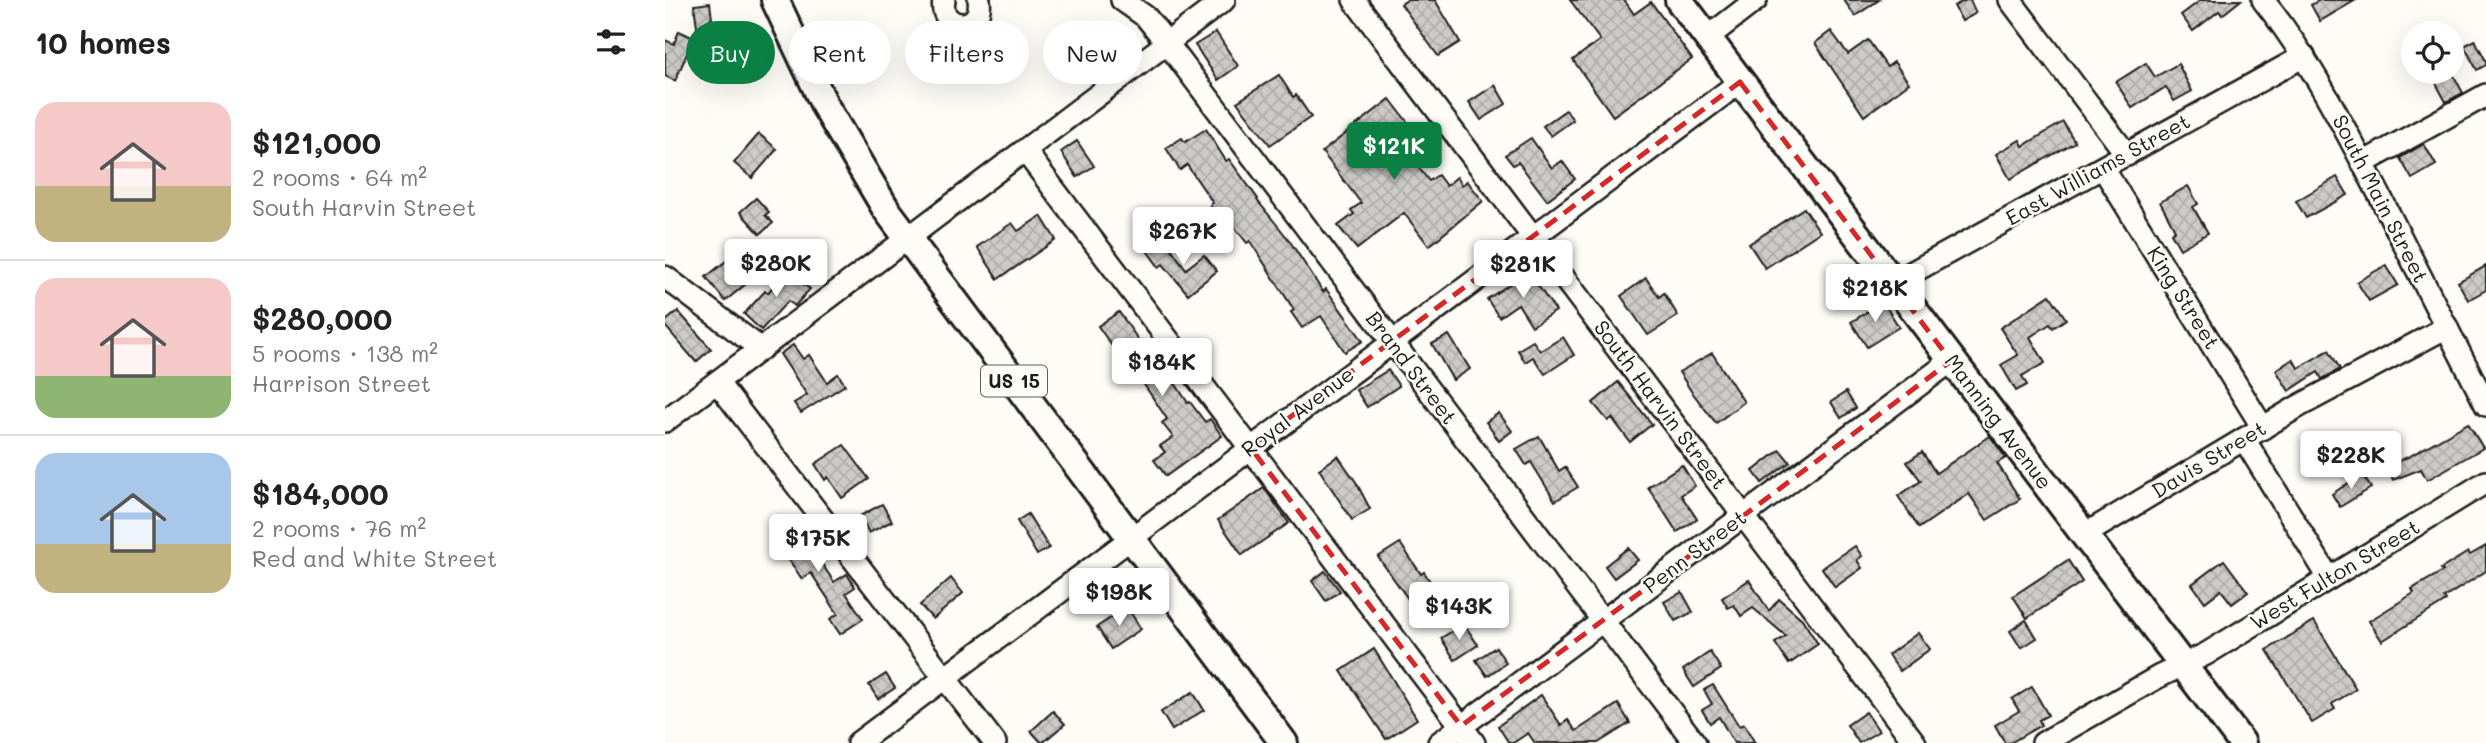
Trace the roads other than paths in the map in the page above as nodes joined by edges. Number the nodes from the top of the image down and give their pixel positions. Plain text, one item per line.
1 (775, 0) edge
2 (944, 0) edge
3 (979, 0) edge
4 (1122, 0) edge
5 (1224, 0) edge
6 (1354, 0) edge
7 (1679, 0) edge
8 (1756, 0) edge
9 (2010, 0) edge
10 (2263, 0) edge
11 (1707, 38) junction
12 (1167, 43) junction
13 (2304, 56) junction
14 (1740, 82) junction
15 (2486, 95) edge
16 (1025, 151) junction
17 (2127, 155) junction
18 (2363, 163) junction
19 (2103, 168) junction
20 (1533, 236) junction
21 (908, 238) junction
22 (665, 277) edge
23 (1893, 283) junction
24 (2447, 327) junction
25 (1391, 342) junction
26 (761, 349) junction
27 (1951, 360) junction
28 (717, 382) junction
29 (2486, 405) edge
30 (665, 421) edge
31 (2254, 434) junction
32 (1251, 447) junction
33 (2486, 482) edge
34 (1744, 516) junction
35 (2084, 536) junction
36 (1131, 537) junction
37 (2329, 578) junction
38 (1602, 621) junction
39 (2183, 666) junction
40 (945, 677) junction
41 (1467, 735) edge
42 (2073, 736) edge
43 (858, 743) edge
44 (995, 743) edge
45 (1284, 743) edge
46 (1439, 743) edge
47 (1695, 743) edge
48 (1915, 743) edge
49 (2043, 743) edge
50 (2242, 743) edge

1 - 21 main road, US 15
2 - 3 street
4 - 12 street, Brand Street
5 - 12 street
6 - 20 street, South Harvin Street
7 - 11 main road, Manning Avenue
8 - 11 street
9 - 17 street
10 - 13 street, South Main Street
11 - 14 main road, Manning Avenue
12 - 16 street
12 - 25 street, Brand Street
13 - 17 street, East Williams Street
13 - 18 street, South Main Street
14 - 20 street, Royal Avenue
14 - 23 main road, Manning Avenue
15 - 18 street
16 - 21 street
16 - 32 street
17 - 19 street, East Williams Street
18 - 24 street, South Main Street
19 - 23 street, East Williams Street
19 - 31 street, King Street
20 - 25 street, Royal Avenue
20 - 34 street, South Harvin Street
21 - 26 street
21 - 36 main road, US 15
22 - 26 street
23 - 27 main road, Manning Avenue
24 - 29 street, South Main Street
24 - 31 street, Davis Street
25 - 32 street, Royal Avenue
25 - 38 street, Brand Street
26 - 28 street
27 - 34 street, Penn Street
27 - 35 main road, Manning Avenue
28 - 30 street
28 - 40 street
31 - 35 street, Davis Street
31 - 37 street, King Street
32 - 36 street, Royal Avenue
32 - 41 street
33 - 37 street, West Fulton Street
34 - 38 street, Penn Street
34 - 48 street, South Harvin Street
35 - 39 main road, Manning Avenue
36 - 40 street, Royal Avenue
36 - 45 main road, US 15
37 - 39 street, West Fulton Street
38 - 41 street, Penn Street
38 - 47 street, Brand Street
39 - 42 street, West Fulton Street
39 - 50 main road, Manning Avenue
40 - 43 street, Royal Avenue
40 - 44 street
41 - 46 street, Penn Street
42 - 49 street, West Fulton Street

